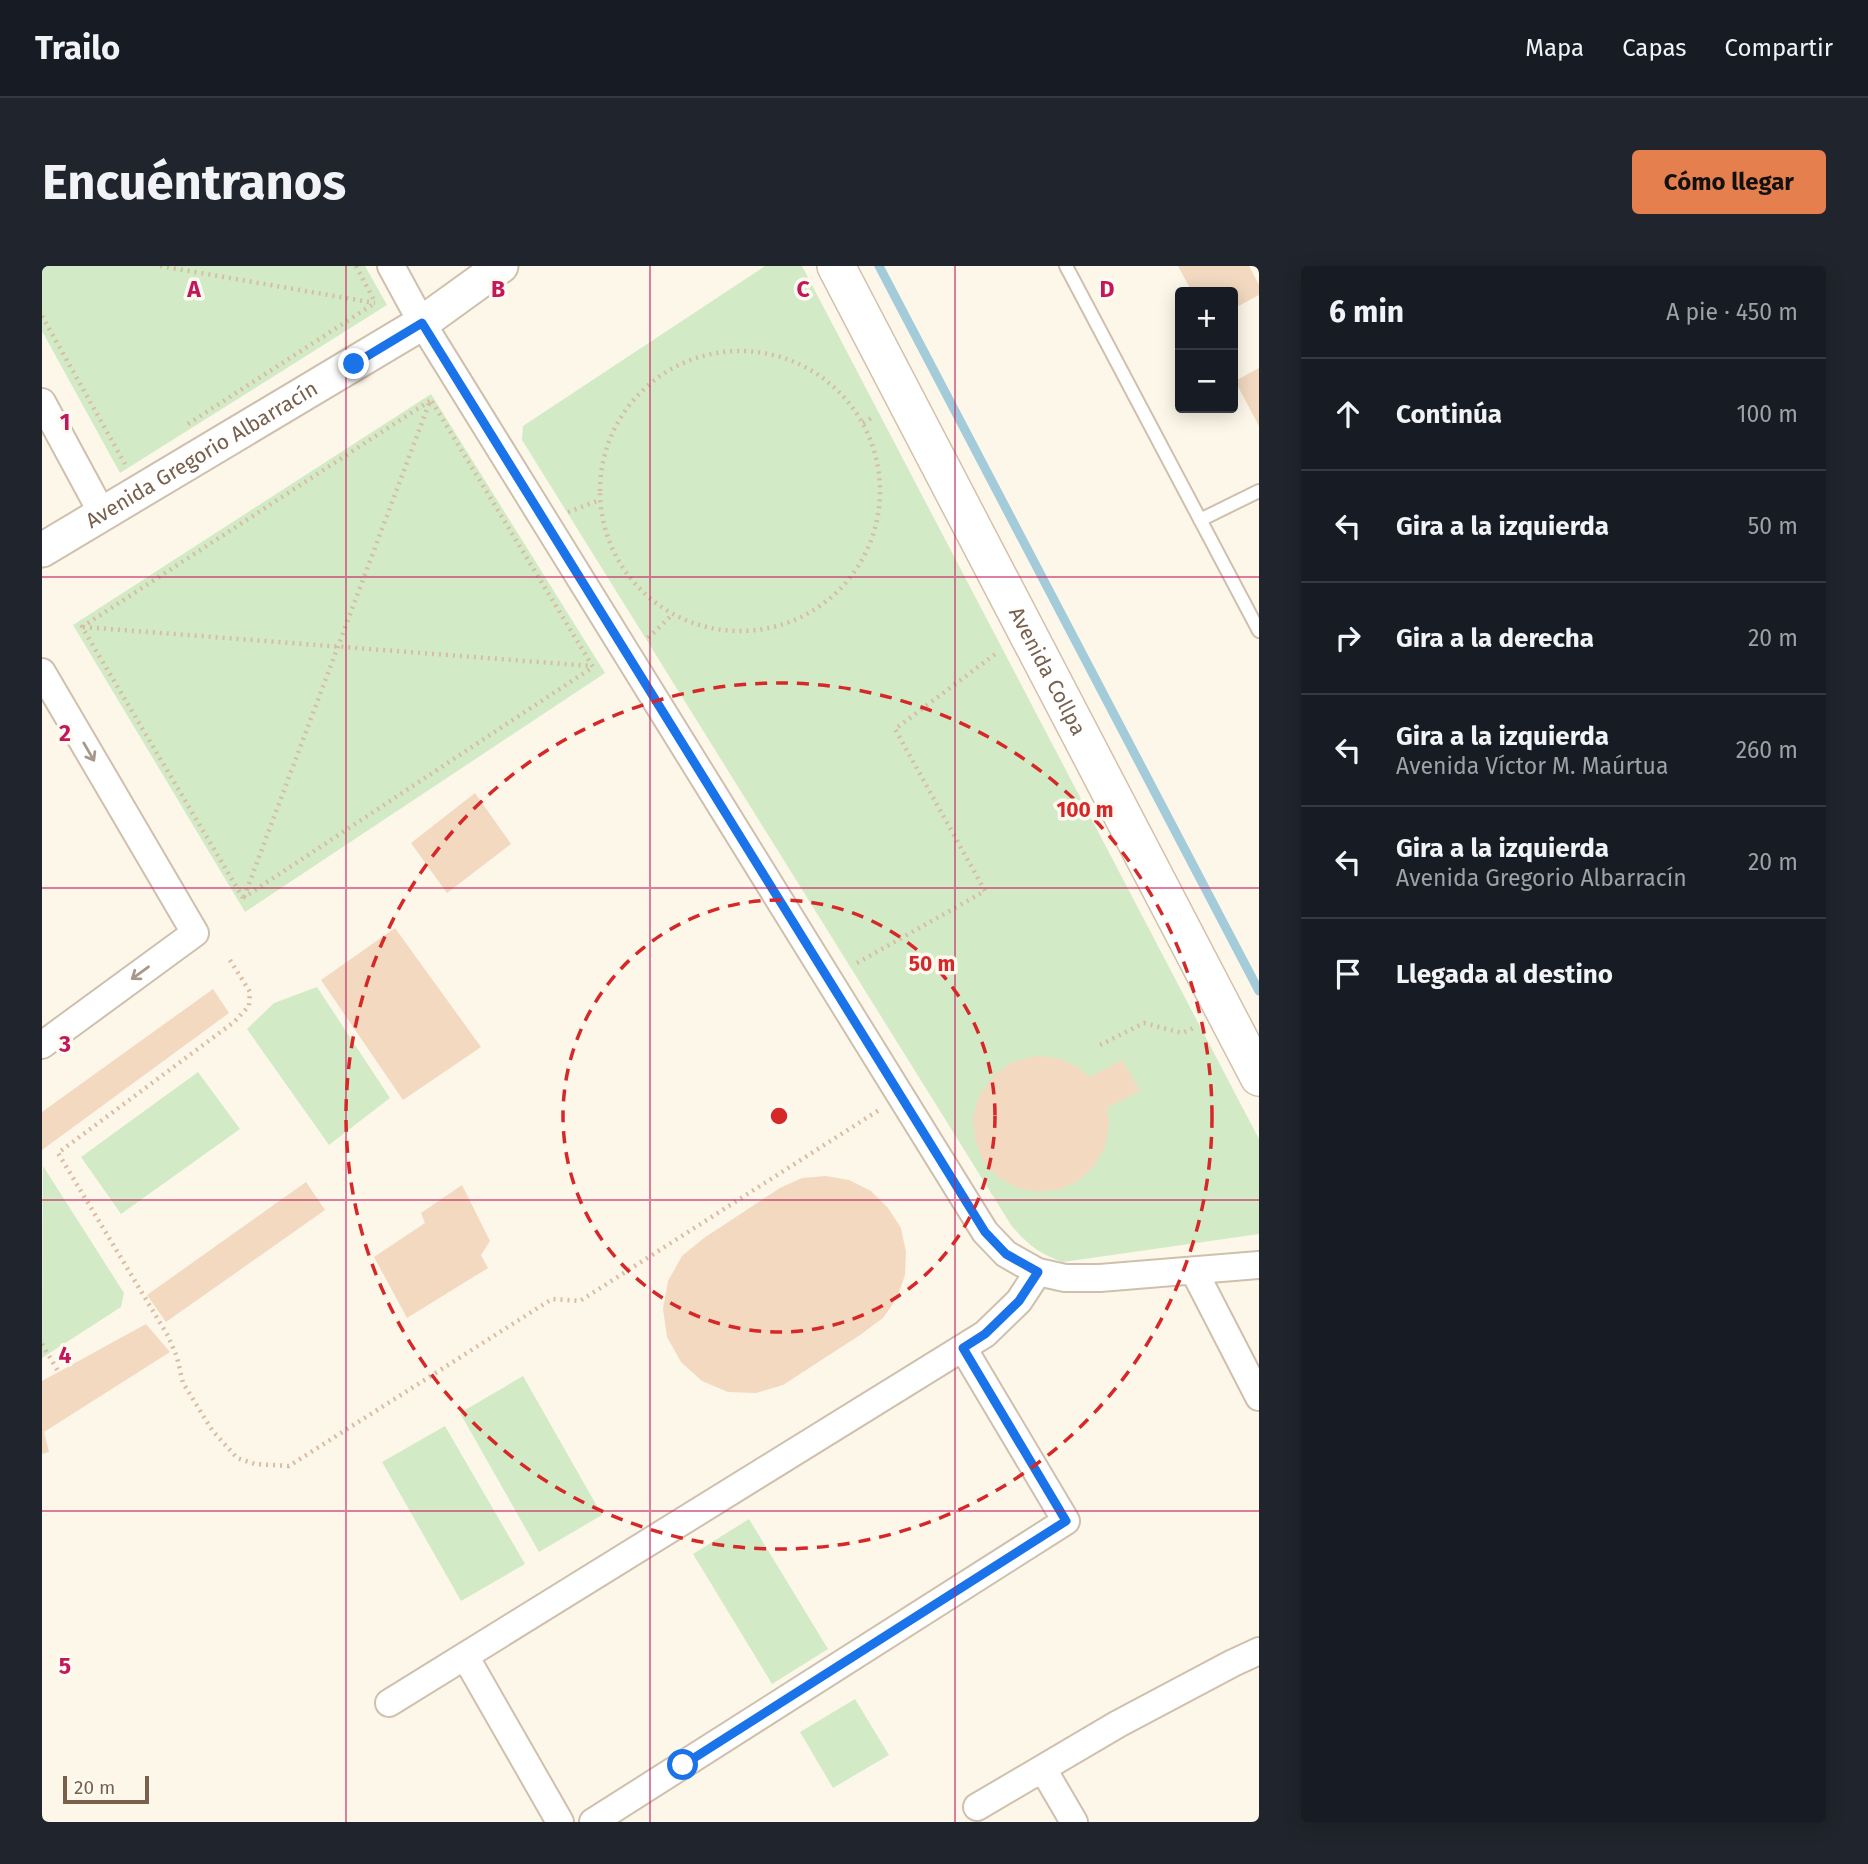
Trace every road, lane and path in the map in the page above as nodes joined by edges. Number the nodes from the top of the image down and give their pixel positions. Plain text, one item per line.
1 (160, 266) edge
2 (356, 266) edge
3 (391, 266) edge
4 (501, 266) edge
5 (836, 266) edge
6 (1066, 266) edge
7 (375, 303) junction
8 (42, 316) edge
9 (422, 323) junction
10 (431, 400) junction
11 (42, 402) edge
12 (873, 418) dead end
13 (863, 424) junction
14 (181, 428) dead end
15 (135, 458) dead end
16 (1259, 491) edge
17 (600, 500) junction
18 (567, 512) dead end
19 (102, 513) junction
20 (1200, 520) junction
21 (42, 550) edge
22 (673, 615) junction
23 (82, 626) junction
24 (1259, 631) edge
25 (648, 638) dead end
26 (338, 648) junction
27 (998, 652) dead end
28 (593, 667) junction
29 (42, 672) edge
30 (243, 898) junction
31 (230, 960) dead end
32 (857, 963) dead end
33 (1196, 1027) dead end
34 (42, 1045) edge
35 (1100, 1045) dead end
36 (1259, 1077) edge
37 (901, 1096) junction
38 (1259, 1265) edge
39 (1194, 1271) junction
40 (1038, 1272) junction
41 (42, 1344) edge
42 (963, 1348) junction
43 (58, 1371) dead end
44 (1259, 1397) edge
45 (1259, 1651) edge
46 (465, 1656) junction
47 (389, 1703) dead end
48 (1043, 1769) junction
49 (977, 1807) dead end
50 (560, 1822) edge
51 (593, 1822) edge
52 (1073, 1822) edge

1 - 7 path
2 - 7 path
3 - 9 street
4 - 9 street, Avenida Gregorio Albarracín
5 - 36 main road, Avenida Collpa
6 - 20 lane
7 - 14 path
8 - 15 path
9 - 19 street, Avenida Gregorio Albarracín
9 - 37 street
10 - 23 path
10 - 26 path
10 - 28 path
11 - 19 street
12 - 13 path
13 - 17 path
13 - 22 path
16 - 20 lane
17 - 18 path
17 - 22 path
19 - 21 street, Avenida Gregorio Albarracín
20 - 24 lane
22 - 25 path
23 - 26 path
23 - 30 path
26 - 28 path
26 - 30 path
27 - 32 path
28 - 30 path
29 -> 34 street
31 - 37 path
33 - 35 path
37 - 40 street
38 - 39 street
39 - 40 street
39 - 44 street
40 - 42 street
41 - 43 path
42 - 46 street
42 - 51 street
45 - 48 street
46 - 47 street
46 - 50 street
48 - 49 street
48 - 52 street

